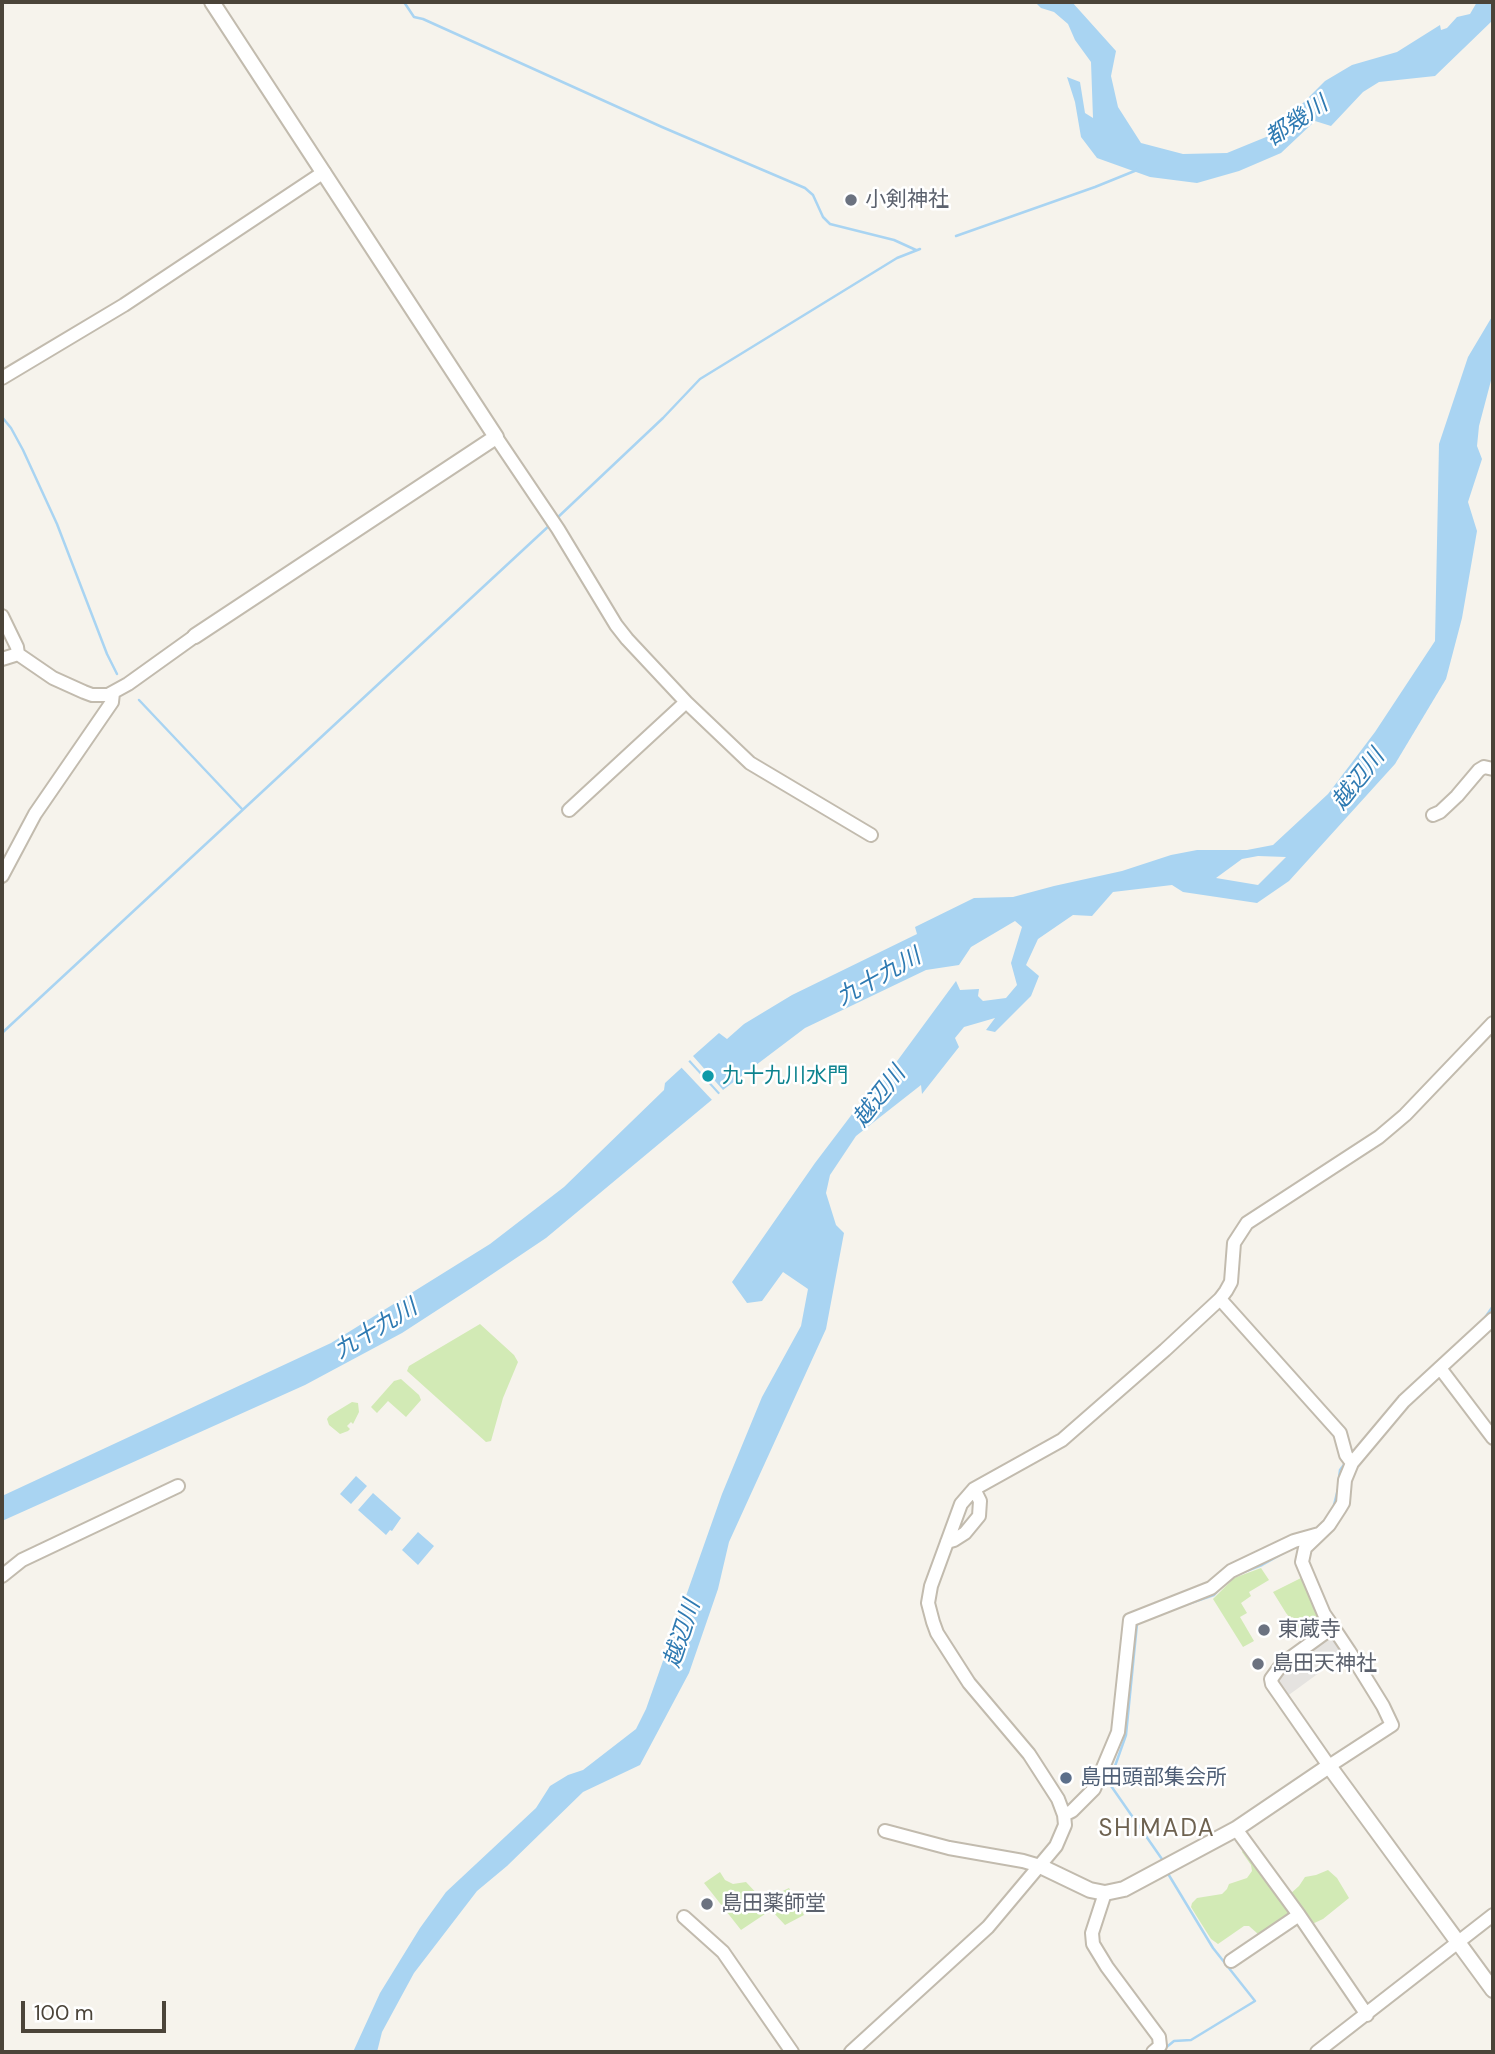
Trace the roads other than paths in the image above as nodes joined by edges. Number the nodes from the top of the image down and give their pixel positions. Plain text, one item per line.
1 (212, 2) edge
2 (324, 172) junction
3 (2, 378) edge
4 (496, 437) junction
5 (2, 616) edge
6 (195, 636) joint
7 (18, 654) junction
8 (2, 659) edge
9 (113, 693) junction
10 (686, 702) junction
11 (1493, 769) edge
12 (569, 810) dead end
13 (1433, 815) dead end
14 (871, 835) dead end
15 (2, 876) edge
16 (1493, 1023) edge
17 (1220, 1299) junction
18 (1493, 1319) edge
19 (1440, 1368) junction
20 (1493, 1438) edge
21 (1352, 1463) junction
22 (178, 1486) dead end
23 (974, 1489) junction
24 (1319, 1534) junction
25 (947, 1542) junction
26 (2, 1576) edge
27 (1333, 1627) junction
28 (1329, 1766) junction
29 (1063, 1815) junction
30 (1236, 1829) junction
31 (884, 1831) dead end
32 (1041, 1866) junction
33 (1105, 1892) junction
34 (1299, 1914) junction
35 (1493, 1915) edge
36 (684, 1917) dead end
37 (1457, 1942) junction
38 (1231, 1961) dead end
39 (1493, 1990) edge
40 (1367, 2015) junction
41 (792, 2052) edge
42 (851, 2052) edge
43 (1153, 2052) edge
44 (1317, 2052) edge

1 - 2 street
2 - 3 street
2 - 4 street
4 - 6 street
4 - 10 street
5 - 7 street
6 - 9 street
7 - 8 street
7 - 9 street
9 - 15 street
10 - 12 street
10 - 14 street
11 - 13 street
16 - 17 street
17 - 21 street
17 - 23 street
18 - 19 street
19 - 20 street
19 - 21 street
21 - 24 street
22 - 26 street
23 - 25 street
23 - 25 street
24 - 27 street
24 - 29 street
25 - 29 street
27 - 28 street
27 - 28 street
28 - 30 street
28 - 37 street
29 - 32 street
30 - 33 street
30 - 34 street
31 - 32 street
32 - 33 street
32 - 42 street
33 - 43 street
34 - 38 street
34 - 40 street
35 - 37 street
36 - 41 street
37 - 39 street
37 - 40 street
40 - 44 street

